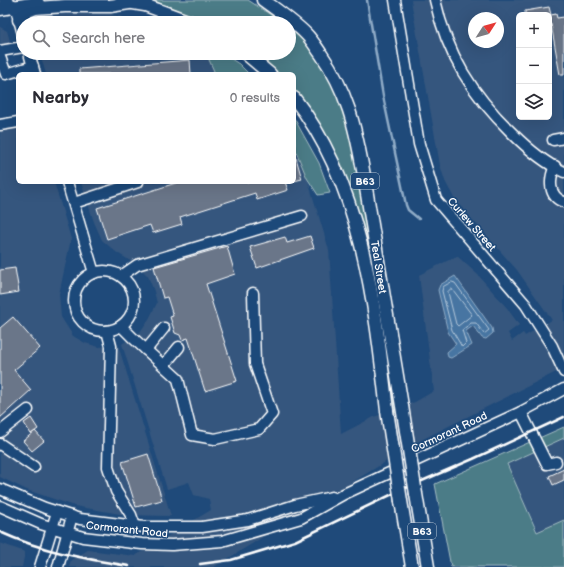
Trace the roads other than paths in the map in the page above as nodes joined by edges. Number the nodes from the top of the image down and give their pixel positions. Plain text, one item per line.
1 (4, 0) edge
2 (65, 0) edge
3 (114, 0) edge
4 (263, 0) edge
5 (395, 0) edge
6 (435, 0) edge
7 (130, 3) junction
8 (15, 6) junction
9 (0, 9) edge
10 (18, 16) edge
11 (23, 16) edge
12 (174, 16) edge
13 (285, 16) edge
14 (296, 25) edge
15 (16, 48) edge
16 (0, 51) edge
17 (0, 57) edge
18 (31, 60) edge
19 (253, 60) edge
20 (34, 70) edge
21 (20, 72) edge
22 (268, 72) edge
23 (16, 73) edge
24 (296, 101) edge
25 (16, 122) edge
26 (0, 125) edge
27 (564, 138) edge
28 (554, 140) dead end
29 (555, 166) junction
30 (564, 172) edge
31 (68, 184) edge
32 (132, 184) edge
33 (564, 202) edge
34 (74, 203) junction
35 (302, 216) dead end
36 (94, 273) junction
37 (121, 276) junction
38 (253, 294) dead end
39 (121, 326) junction
40 (164, 328) dead end
41 (107, 331) junction
42 (179, 347) dead end
43 (146, 350) junction
44 (164, 365) junction
45 (564, 372) edge
46 (564, 389) edge
47 (28, 410) dead end
48 (521, 412) junction
49 (0, 432) edge
50 (0, 444) edge
51 (556, 462) dead end
52 (34, 467) dead end
53 (0, 490) edge
54 (344, 494) junction
55 (0, 506) edge
56 (57, 512) junction
57 (72, 516) junction
58 (135, 526) junction
59 (52, 528) junction
60 (68, 532) junction
61 (412, 565) edge
62 (40, 567) edge
63 (58, 567) edge
64 (428, 567) edge

1 - 8 street
2 - 8 main road
3 - 7 main road
4 - 13 main road, Teal Street / B63, bridge
5 - 45 street, Curlew Street
6 - 29 street
7 - 11 main road
7 - 12 main road
8 - 9 main road
8 - 10 street
14 - 64 main road, Teal Street / B63, bridge
15 - 16 street
17 - 23 street
18 - 20 street
19 - 22 main road
20 - 21 street
24 - 61 main road, Teal Street / B63, bridge
25 - 26 street
27 - 28 street
29 - 30 street
29 - 33 street
31 - 34 street
32 - 34 street
34 - 36 street
35 - 37 street
36 - 37 street
36 - 41 street
37 - 39 street
38 - 44 street
39 - 41 street
39 - 43 street
40 - 43 street
41 - 58 street
42 - 44 street
43 - 44 street
46 - 48 street, Cormorant Road
47 - 49 street
48 - 51 street
48 - 54 street, Cormorant Road
50 - 52 street
53 - 56 street, Cormorant Road
54 - 58 street, Cormorant Road
54 - 60 street, Cormorant Road
55 - 59 street, Cormorant Road
56 - 57 street, Cormorant Road
56 - 59 street
57 - 58 street, Cormorant Road
57 - 60 street
59 - 60 street, Cormorant Road
59 - 62 street
60 - 63 street

